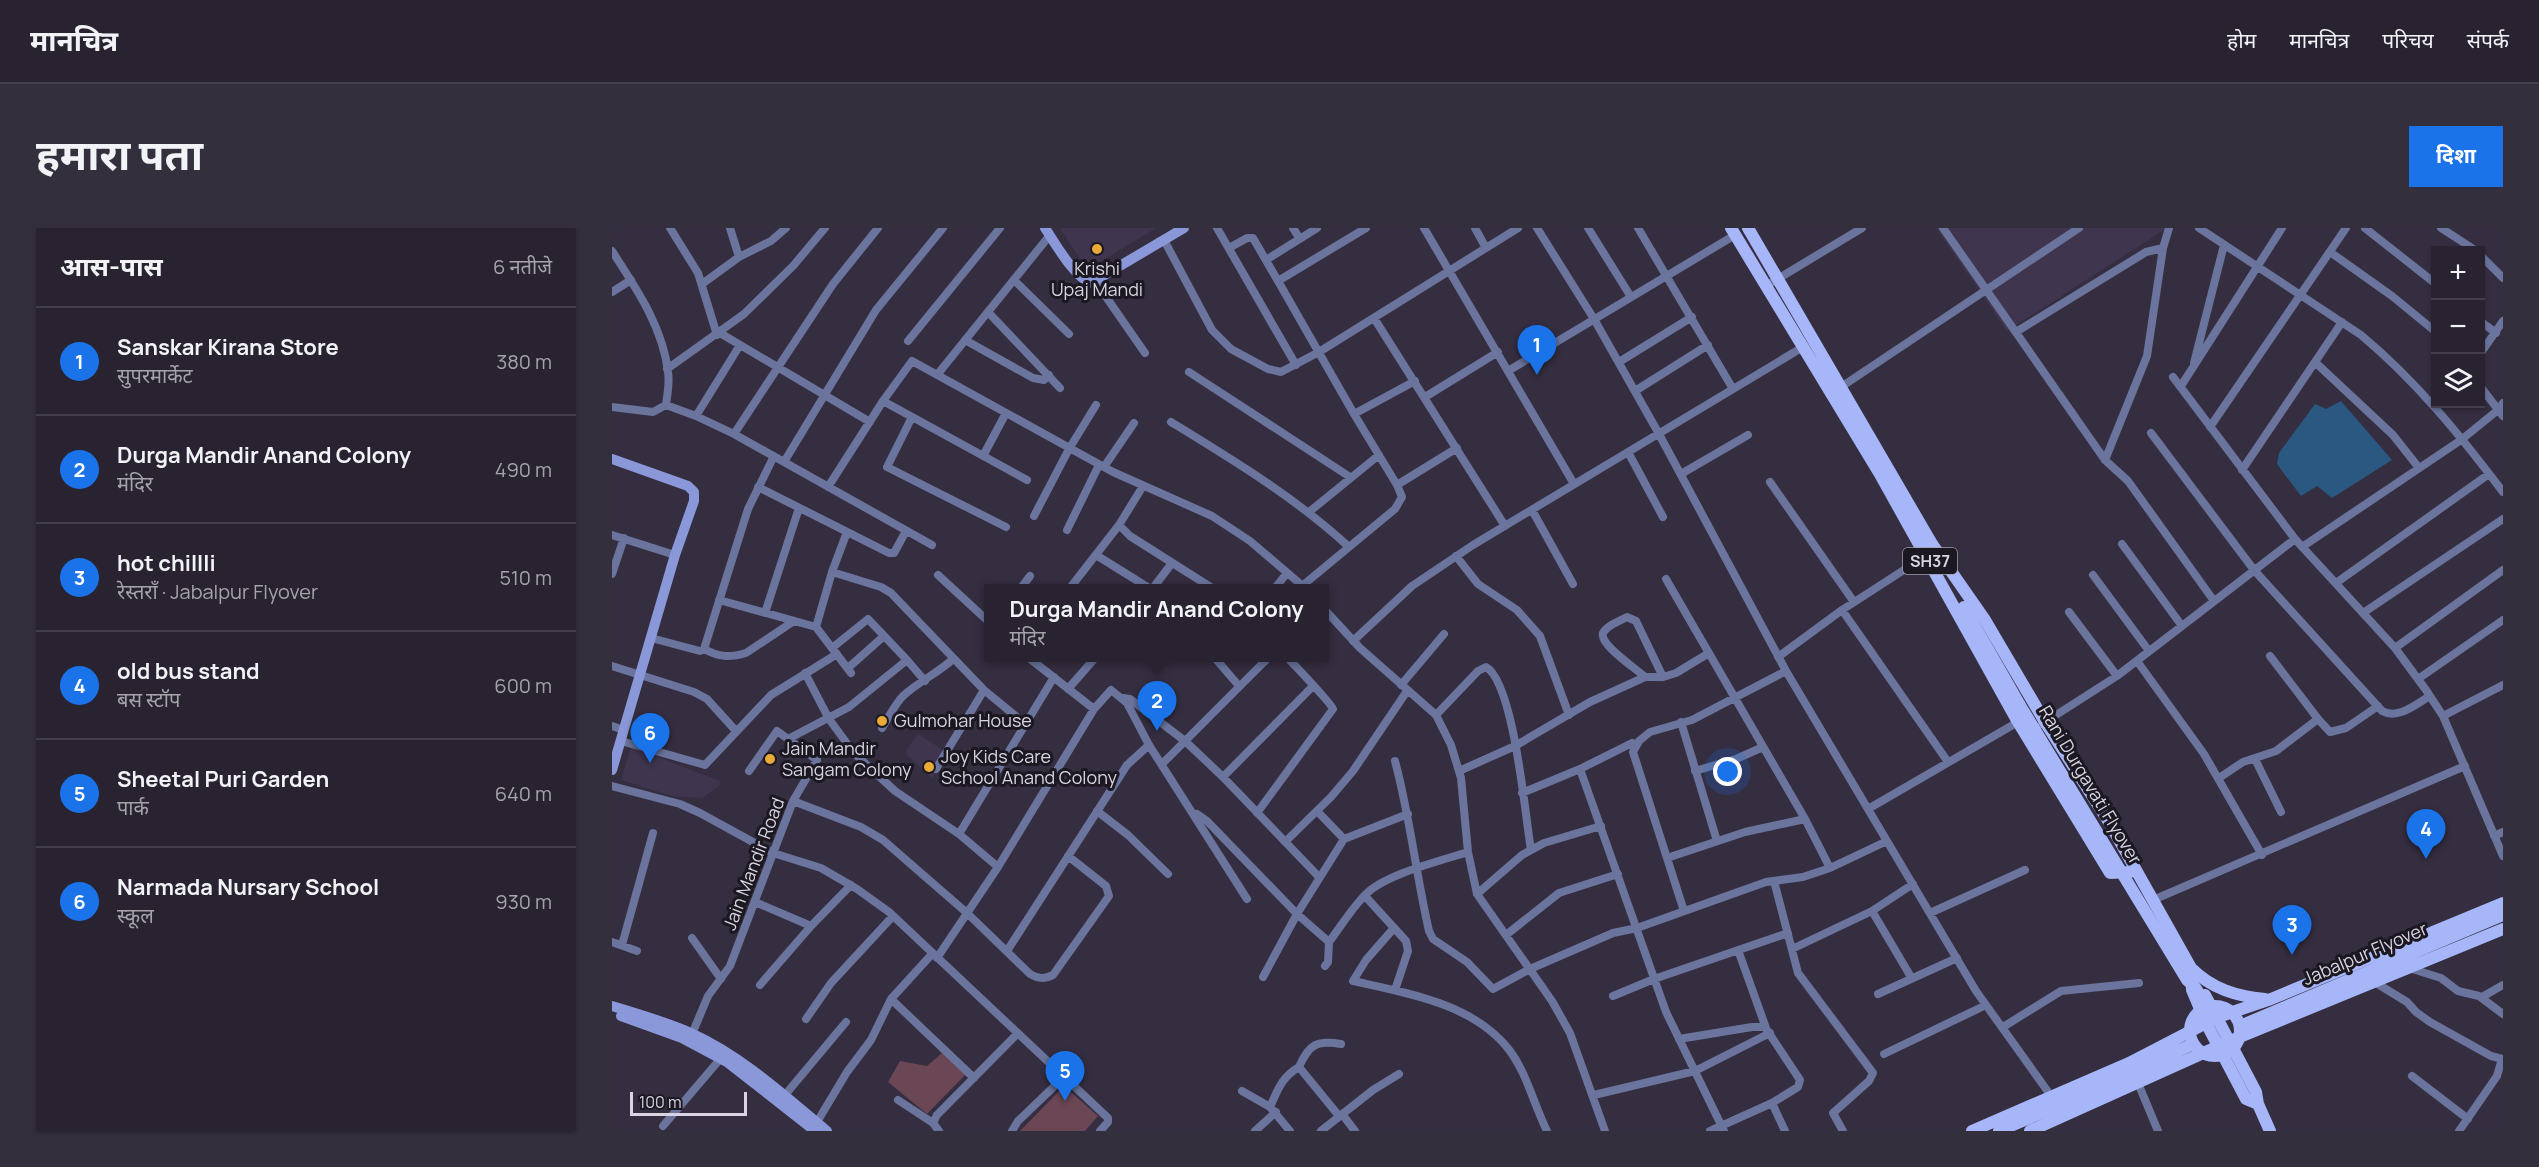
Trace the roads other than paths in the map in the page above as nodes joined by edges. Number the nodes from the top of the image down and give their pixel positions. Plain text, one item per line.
1 (670, 228) edge
2 (730, 228) edge
3 (786, 228) edge
4 (825, 228) edge
5 (878, 228) edge
6 (943, 228) edge
7 (1000, 228) edge
8 (1184, 228) edge
9 (1217, 228) edge
10 (1293, 228) edge
11 (1317, 228) edge
12 (1366, 228) edge
13 (1424, 228) edge
14 (1475, 228) edge
15 (1518, 228) edge
16 (1537, 228) edge
17 (1588, 228) edge
18 (1638, 228) edge
19 (1748, 228) edge
20 (1862, 228) edge
21 (1943, 228) edge
22 (2079, 228) edge
23 (2169, 228) edge
24 (2199, 228) edge
25 (2282, 228) edge
26 (2346, 228) edge
27 (2365, 228) edge
28 (2442, 228) edge
29 (1733, 231) edge
30 (1047, 232) edge
31 (2457, 232) edge
32 (1300, 239) junction
33 (1164, 240) junction
34 (2224, 245) junction
35 (2471, 246) edge
36 (1229, 248) junction
37 (1486, 248) junction
38 (2163, 248) junction
39 (612, 251) edge
40 (2330, 252) junction
41 (739, 257) junction
42 (2485, 259) edge
43 (1266, 260) junction
44 (2258, 267) junction
45 (1449, 272) junction
46 (1667, 274) junction
47 (1778, 278) junction
48 (2503, 278) edge
49 (631, 280) junction
50 (1014, 280) junction
51 (2431, 280) edge
52 (1095, 281) junction
53 (1278, 281) junction
54 (702, 284) junction
55 (1766, 286) junction
56 (1986, 289) junction
57 (612, 292) edge
58 (2300, 296) junction
59 (1631, 297) junction
60 (988, 312) junction
61 (1692, 317) junction
62 (1374, 318) junction
63 (1594, 319) junction
64 (2503, 321) edge
65 (2342, 322) junction
66 (2485, 324) edge
67 (2431, 328) edge
68 (2016, 332) junction
69 (1069, 333) dead end
70 (2496, 333) junction
71 (718, 334) junction
72 (908, 340) dead end
73 (965, 340) junction
74 (740, 345) junction
75 (1708, 345) junction
76 (1803, 347) junction
77 (2485, 348) edge
78 (1319, 352) junction
79 (1498, 352) junction
80 (1145, 353) dead end
81 (1618, 362) junction
82 (2316, 363) junction
83 (1296, 365) junction
84 (667, 369) junction
85 (778, 369) junction
86 (2192, 370) junction
87 (1508, 371) junction
88 (1189, 372) dead end
89 (937, 375) junction
90 (1049, 375) junction
91 (2173, 377) dead end
92 (1415, 381) junction
93 (2181, 386) junction
94 (1060, 388) dead end
95 (1733, 389) junction
96 (1836, 390) junction
97 (1635, 391) junction
98 (2485, 391) edge
99 (824, 394) junction
100 (1425, 397) junction
101 (2431, 398) edge
102 (883, 401) junction
103 (666, 405) junction
104 (1096, 405) dead end
105 (612, 407) edge
106 (2439, 408) edge
107 (2502, 410) edge
108 (1006, 413) junction
109 (1354, 414) junction
110 (696, 416) junction
111 (912, 417) junction
112 (870, 422) junction
113 (1171, 422) dead end
114 (1134, 423) dead end
115 (2210, 427) junction
116 (2151, 433) dead end
117 (734, 434) junction
118 (1659, 434) junction
119 (1748, 435) dead end
120 (2461, 440) junction
121 (1070, 448) junction
122 (1457, 448) junction
123 (1628, 453) junction
124 (1379, 455) junction
125 (774, 456) junction
126 (983, 456) junction
127 (612, 459) edge
128 (2105, 460) junction
129 (784, 462) junction
130 (1101, 466) junction
131 (2419, 468) junction
132 (2241, 470) junction
133 (1681, 474) junction
134 (2489, 474) junction
135 (1350, 477) junction
136 (1027, 480) dead end
137 (1770, 482) dead end
138 (1574, 484) junction
139 (1397, 485) junction
140 (1143, 486) junction
141 (758, 487) junction
142 (828, 487) junction
143 (2503, 492) edge
144 (800, 508) junction
145 (1532, 510) junction
146 (1309, 512) junction
147 (1034, 516) dead end
148 (1663, 517) dead end
149 (2503, 519) edge
150 (1119, 525) junction
151 (1505, 525) junction
152 (1006, 527) dead end
153 (1067, 530) dead end
154 (906, 531) junction
155 (847, 532) junction
156 (612, 534) edge
157 (624, 538) junction
158 (2295, 539) junction
159 (2122, 544) dead end
160 (932, 545) dead end
161 (1349, 547) junction
162 (2302, 547) junction
163 (675, 555) junction
164 (1096, 555) junction
165 (1927, 555) junction
166 (1456, 556) junction
167 (1172, 563) junction
168 (2254, 570) junction
169 (2503, 570) edge
170 (832, 572) junction
171 (1287, 573) junction
172 (612, 574) edge
173 (2093, 575) dead end
174 (938, 576) dead end
175 (1030, 576) dead end
176 (1666, 579) dead end
177 (2336, 583) junction
178 (1024, 584) edge
179 (1073, 584) edge
180 (1144, 584) edge
181 (1154, 584) edge
182 (1206, 584) edge
183 (1278, 584) edge
184 (1300, 584) edge
185 (1306, 584) edge
186 (1573, 584) dead end
187 (1960, 585) junction
188 (1944, 589) junction
189 (719, 600) junction
190 (2214, 601) junction
191 (1854, 602) junction
192 (1964, 607) junction
193 (1842, 610) junction
194 (2068, 612) dead end
195 (765, 613) junction
196 (2363, 613) junction
197 (1329, 614) edge
198 (984, 617) edge
199 (2503, 620) edge
200 (794, 621) junction
201 (2182, 626) junction
202 (816, 627) junction
203 (1444, 634) dead end
204 (884, 636) junction
205 (651, 638) junction
206 (1353, 641) junction
207 (2395, 648) junction
208 (704, 649) junction
209 (834, 651) junction
210 (2149, 651) junction
211 (1709, 653) junction
212 (2270, 656) dead end
213 (1778, 657) junction
214 (953, 659) junction
215 (907, 660) junction
216 (2137, 661) junction
217 (1035, 662) edge
218 (1091, 662) edge
219 (1219, 662) edge
220 (1263, 662) edge
221 (1292, 662) edge
222 (612, 666) edge
223 (1786, 671) junction
224 (805, 673) junction
225 (640, 675) junction
226 (2117, 676) junction
227 (1054, 677) junction
228 (1645, 677) junction
229 (1663, 677) junction
230 (2418, 680) junction
231 (926, 681) junction
232 (2503, 685) edge
233 (1239, 686) junction
234 (1312, 687) junction
235 (1404, 688) junction
236 (1068, 689) junction
237 (984, 690) junction
238 (2430, 696) junction
239 (1123, 698) junction
240 (1735, 699) junction
241 (2378, 706) junction
242 (1094, 710) junction
243 (1436, 715) junction
244 (1569, 715) junction
245 (2443, 716) junction
246 (829, 719) junction
247 (2318, 719) junction
248 (1681, 722) junction
249 (2018, 722) junction
250 (2045, 722) junction
251 (1024, 723) junction
252 (612, 726) edge
253 (882, 728) dead end
254 (736, 731) junction
255 (622, 735) junction
256 (2026, 735) junction
257 (788, 739) junction
258 (1185, 741) junction
259 (1632, 743) dead end
260 (1149, 745) junction
261 (1515, 747) junction
262 (1763, 747) junction
263 (2255, 759) junction
264 (1395, 761) dead end
265 (1948, 762) junction
266 (1162, 764) junction
267 (2465, 766) junction
268 (936, 769) dead end
269 (1580, 769) junction
270 (612, 770) edge
271 (749, 771) dead end
272 (1459, 771) junction
273 (1695, 771) junction
274 (1223, 777) junction
275 (2219, 778) junction
276 (612, 786) edge
277 (1522, 793) junction
278 (792, 801) junction
279 (1868, 809) junction
280 (1097, 811) junction
281 (1317, 811) junction
282 (1194, 812) junction
283 (1257, 813) junction
284 (2281, 813) dead end
285 (1408, 814) junction
286 (1805, 819) junction
287 (1601, 826) junction
288 (2503, 832) edge
289 (653, 833) dead end
290 (959, 834) junction
291 (2494, 836) junction
292 (1344, 839) junction
293 (1887, 840) junction
294 (1285, 842) junction
295 (1717, 842) junction
296 (1531, 850) junction
297 (1468, 852) junction
298 (773, 853) junction
299 (2262, 855) junction
300 (1068, 856) junction
301 (2503, 856) edge
302 (1667, 858) junction
303 (998, 867) junction
304 (1830, 868) junction
305 (1415, 869) junction
306 (2025, 870) dead end
307 (2137, 871) junction
308 (1168, 874) dead end
309 (1618, 874) junction
310 (1319, 878) junction
311 (1774, 881) junction
312 (1913, 884) junction
313 (851, 885) junction
314 (1478, 894) junction
315 (1365, 896) junction
316 (1247, 899) dead end
317 (2153, 900) junction
318 (755, 902) junction
319 (2503, 903) edge
320 (1684, 911) junction
321 (1872, 911) junction
322 (968, 913) junction
323 (1930, 913) junction
324 (1297, 914) junction
325 (2503, 915) edge
326 (893, 916) junction
327 (811, 926) junction
328 (1636, 927) junction
329 (1394, 928) junction
330 (2503, 929) edge
331 (1788, 933) junction
332 (1506, 935) junction
333 (692, 938) dead end
334 (612, 942) edge
335 (1329, 942) junction
336 (622, 945) junction
337 (1792, 949) junction
338 (1738, 950) junction
339 (637, 951) dead end
340 (1006, 951) junction
341 (934, 956) junction
342 (1957, 958) junction
343 (1325, 966) dead end
344 (2409, 968) junction
345 (1530, 969) junction
346 (2189, 974) junction
347 (1263, 977) dead end
348 (1911, 977) junction
349 (721, 979) junction
350 (1654, 979) junction
351 (2139, 983) dead end
352 (2376, 983) junction
353 (759, 985) dead end
354 (2503, 985) edge
355 (1395, 990) junction
356 (1878, 994) dead end
357 (1613, 996) dead end
358 (2482, 997) junction
359 (891, 999) junction
360 (2271, 999) junction
361 (1986, 1005) junction
362 (612, 1006) edge
363 (2203, 1009) junction
364 (612, 1013) edge
365 (2503, 1014) edge
366 (806, 1019) dead end
367 (2212, 1020) junction
368 (846, 1022) dead end
369 (2240, 1026) junction
370 (2002, 1027) junction
371 (1768, 1030) junction
372 (692, 1034) junction
373 (1018, 1034) junction
374 (1679, 1039) junction
375 (1341, 1044) dead end
376 (2193, 1044) junction
377 (2224, 1044) junction
378 (1884, 1054) dead end
379 (721, 1058) junction
380 (2502, 1059) edge
381 (1299, 1068) junction
382 (1695, 1071) junction
383 (1399, 1074) dead end
384 (2412, 1076) dead end
385 (1064, 1077) junction
386 (974, 1078) junction
387 (2138, 1083) junction
388 (1242, 1091) dead end
389 (784, 1095) junction
390 (1594, 1095) junction
391 (2051, 1096) junction
392 (898, 1100) dead end
393 (1772, 1103) junction
394 (1273, 1109) junction
395 (1341, 1115) junction
396 (2468, 1119) junction
397 (933, 1123) junction
398 (663, 1126) dead end
399 (816, 1127) edge
400 (1722, 1128) edge
401 (827, 1131) edge
402 (939, 1131) edge
403 (1012, 1131) edge
404 (1100, 1131) edge
405 (1255, 1131) edge
406 (1290, 1131) edge
407 (1321, 1131) edge
408 (1355, 1131) edge
409 (1547, 1131) edge
410 (1605, 1131) edge
411 (1710, 1131) edge
412 (1785, 1131) edge
413 (1843, 1131) edge
414 (1972, 1131) edge
415 (1999, 1131) edge
416 (2030, 1131) edge
417 (2158, 1131) edge
418 (2271, 1131) edge
419 (2459, 1131) edge

1 - 54 street
2 - 41 street
3 - 41 street
4 - 71 street
5 - 85 street
6 - 99 street
7 - 72 street
8 - 33 street
9 - 36 street
10 - 32 street
11 - 32 street
12 - 53 street
13 - 45 street
14 - 37 street
15 - 37 street
16 - 63 street
17 - 59 street
18 - 46 street
19 - 47 main road
20 - 47 street
21 - 56 street
22 - 56 street
23 - 38 street
24 - 34 street
25 - 44 street
26 - 40 street
27 - 51 street
28 - 31 street
29 - 46 street
29 - 55 main road, SH37
30 - 50 street
30 - 52 street
31 - 35 street
32 - 43 street
33 - 52 street
33 - 83 street
34 - 44 street
34 - 86 street
36 - 43 street
36 - 83 street
37 - 45 street
38 - 68 street
38 - 128 street
39 - 49 street
40 - 58 street
40 - 67 street
41 - 54 street
42 - 48 street
43 - 53 street
44 - 58 street
44 - 86 street
45 - 62 street
45 - 79 street
46 - 59 street
46 - 61 street
47 - 55 street
47 - 96 main road
49 - 57 street
49 - 84 street
50 - 60 street
50 - 69 street
52 - 80 street
53 - 78 street
54 - 71 street
55 - 76 main road, SH37
56 - 68 street
56 - 96 street
58 - 65 street
58 - 115 street
59 - 63 street
60 - 73 street
60 - 90 street
61 - 75 street
61 - 81 street
62 - 78 street
62 - 92 street
63 - 81 street
63 - 87 street
64 - 70 street
65 - 82 street
65 - 101 street
66 - 70 street
68 - 128 street
70 - 77 street
71 - 74 street
71 - 84 street
73 - 89 street
73 - 90 street
74 - 85 street
74 - 110 street
75 - 95 street
75 - 97 street
76 - 95 street
76 - 96 main road, SH37
78 - 83 street
78 - 109 street
79 - 87 street
79 - 100 street
81 - 97 street
82 - 131 street
82 - 132 street
84 - 103 street
85 - 99 street
85 - 117 street
86 - 93 street
87 - 138 street
88 - 135 street
89 - 102 street
89 - 108 street
90 - 94 street
91 - 93 street
92 - 100 street
92 - 109 street
93 - 115 street
95 - 118 street
96 - 165 main road, SH37
96 - 187 main road
97 - 118 street
98 - 107 street
99 - 112 street
99 - 129 street
100 - 122 street
102 - 111 street
102 - 112 street
103 - 105 street
103 - 110 street
104 - 121 street
106 - 120 street
107 - 120 street
108 - 121 street
108 - 126 street
109 - 124 street
110 - 117 street
111 - 126 street
111 - 152 street
112 - 142 street
113 - 146 street
114 - 130 street
115 - 132 street
116 - 168 street
117 - 125 street
118 - 123 street
118 - 133 street
119 - 133 street
120 - 131 street
120 - 134 street
121 - 130 street
121 - 147 street
122 - 139 street
122 - 151 street
123 - 138 street
123 - 148 street
124 - 135 street
124 - 139 street
125 - 129 street
125 - 141 street
126 - 136 street
127 - 163 street
128 - 190 street
129 - 142 street
130 - 140 street
130 - 153 street
131 - 162 street
132 - 158 street
133 - 213 street
134 - 143 street
134 - 177 street
135 - 146 street
137 - 191 street
138 - 145 street
139 - 161 street
140 - 150 street
140 - 171 street
141 - 144 street
141 - 189 street
142 - 154 street
144 - 155 street
144 - 195 street
145 - 151 street
145 - 186 street
146 - 161 street
149 - 196 street
150 - 164 street
150 - 167 street
151 - 166 street
154 - 155 street
154 - 160 street
155 - 170 street
156 - 157 street
157 - 163 street
157 - 172 street
158 - 162 street
158 - 168 street
159 - 201 street
161 - 185 street
162 - 177 street
163 - 205 street
164 - 179 street
164 - 180 street
165 - 188 main road, SH37
165 - 191 street
166 - 206 street
166 - 244 street
167 - 181 street
167 - 182 street
168 - 190 street
168 - 241 street
169 - 207 street
170 - 202 street
170 - 214 street
171 - 183 street
171 - 184 street
173 - 210 street
174 - 198 street
175 - 178 street
176 - 211 street
177 - 196 street
187 - 192 main road, Rani Durgavati Flyover
187 - 250 main road
188 - 192 main road, Rani Durgavati Flyover
188 - 249 main road, SH37
189 - 195 street
189 - 208 street
190 - 201 street
191 - 193 street
192 - 346 main road, Rani Durgavati Flyover, bridge
193 - 213 street
193 - 265 street
194 - 226 street
195 - 200 street
196 - 207 street
197 - 206 street
199 - 230 street
200 - 202 street
200 - 208 street
201 - 210 street
202 - 209 street
203 - 235 street
204 - 209 street
204 - 209 street
204 - 215 street
205 - 208 street
205 - 225 street
206 - 235 street
207 - 230 street
209 - 224 street
210 - 216 street
211 - 229 street
211 - 240 street
212 - 247 street
213 - 223 street
214 - 231 street
214 - 237 street
215 - 231 street
215 - 246 street
216 - 226 street
216 - 275 street
217 - 227 street
218 - 236 street
219 - 233 street
220 - 233 street
221 - 234 street
222 - 225 street
223 - 240 street
223 - 279 street
224 - 246 street
224 - 254 street
225 - 254 street
225 - 255 street
226 - 250 street
227 - 236 street
227 - 251 street
228 - 229 street
228 - 229 street
228 - 244 street
230 - 238 street
231 - 253 street
232 - 245 street
233 - 258 street
234 - 274 street
234 - 283 street
235 - 243 street
235 - 281 street
236 - 242 street
237 - 251 street
237 - 268 street
238 - 241 street
238 - 245 street
239 - 242 street
239 - 258 street
239 - 260 street
240 - 248 street
240 - 262 street
241 - 247 street
242 - 303 street
243 - 261 street
243 - 272 street
244 - 261 street
245 - 267 street
246 - 257 street
246 - 290 street
247 - 263 street
248 - 273 street
248 - 302 street
249 - 256 main road, SH37
249 - 265 street
250 - 256 street
250 - 307 main road
251 - 290 street
252 - 255 street
254 - 255 street
255 - 270 street
256 - 307 main road, SH37
257 - 271 street
257 - 278 street, Jain Mandir Road
258 - 266 street
258 - 274 street
259 - 269 street
260 - 266 street
260 - 280 street
261 - 272 street
261 - 277 street
262 - 273 street
262 - 286 street
263 - 275 street
263 - 284 street
264 - 285 street
265 - 279 street
266 - 282 street
267 - 291 street
267 - 299 street
269 - 277 street
269 - 287 street
272 - 297 street
273 - 295 street
274 - 283 street
275 - 299 street
276 - 298 street
277 - 296 street
278 - 298 street, Jain Mandir Road
278 - 322 street
279 - 293 street
280 - 300 street
280 - 308 street
281 - 292 street
281 - 294 street
282 - 316 street
282 - 324 street
283 - 294 street
285 - 292 street
285 - 305 street
286 - 295 street
286 - 304 street
287 - 296 street
287 - 309 street
288 - 291 street
289 - 336 street
290 - 303 street
291 - 301 street
292 - 310 street
293 - 304 street
293 - 312 street
294 - 310 street
295 - 302 street
296 - 314 street
297 - 305 street
297 - 314 street
298 - 313 street
298 - 318 street, Jain Mandir Road
299 - 317 street
300 - 340 street
300 - 340 street
302 - 320 street
303 - 322 street
304 - 311 street
305 - 315 street
305 - 345 street
306 - 323 street
307 - 317 main road
309 - 328 street
309 - 332 street
310 - 324 street
311 - 320 street
311 - 331 street
312 - 321 street
312 - 323 street
313 - 326 street
313 - 327 street
314 - 332 street
315 - 329 street
315 - 335 street
317 - 346 main road
318 - 327 street
318 - 349 street, Jain Mandir Road
319 - 360 main road
320 - 328 street
321 - 337 street
321 - 348 street
322 - 340 street
322 - 341 street
323 - 342 street
324 - 335 street
324 - 347 street
325 - 369 main road, Jabalpur Flyover
326 - 341 street
326 - 366 street
327 - 353 street
328 - 345 street
328 - 350 street
329 - 355 street
329 - 355 street
330 - 344 main road
331 - 337 street
331 - 338 street
332 - 345 street
333 - 349 street
334 - 336 street
335 - 343 street
336 - 339 street
337 - 413 street
338 - 350 street
338 - 371 street
341 - 359 street
341 - 373 street
342 - 348 street
342 - 361 street
344 - 352 main road
344 - 358 street
345 - 390 street
346 - 360 main road
346 - 363 main road, Rani Durgavati Flyover, bridge
346 - 367 main road
348 - 356 street
349 - 372 street, Jain Mandir Road
350 - 357 street
350 - 374 street
351 - 370 street
352 - 377 main road
352 - 380 street
354 - 358 street
355 - 409 street
358 - 365 street
359 - 386 street
359 - 399 street
360 - 367 main road
361 - 370 street
361 - 378 street
362 - 372 street
363 - 369 main road, bridge
363 - 376 main road, bridge
364 - 379 street
367 - 377 main road
367 - 391 main road
368 - 389 street
369 - 376 main road, bridge
370 - 391 street
371 - 374 street
371 - 382 street
371 - 393 street
372 - 389 street
373 - 385 street
373 - 386 street
374 - 382 street
375 - 381 street
376 - 415 main road
377 - 387 main road
377 - 418 main road
379 - 398 street
379 - 399 street
380 - 396 street
381 - 394 street
381 - 395 street
382 - 390 street
382 - 400 street
383 - 395 street
384 - 396 street
385 - 403 street
385 - 404 street
386 - 397 street
387 - 416 main road
387 - 417 street
388 - 394 street
389 - 399 street
390 - 410 street
391 - 414 main road
392 - 397 street
393 - 400 street
393 - 412 street
394 - 405 street
394 - 406 street
395 - 407 street
395 - 408 street
396 - 419 street
397 - 402 street
399 - 401 street
400 - 411 street

